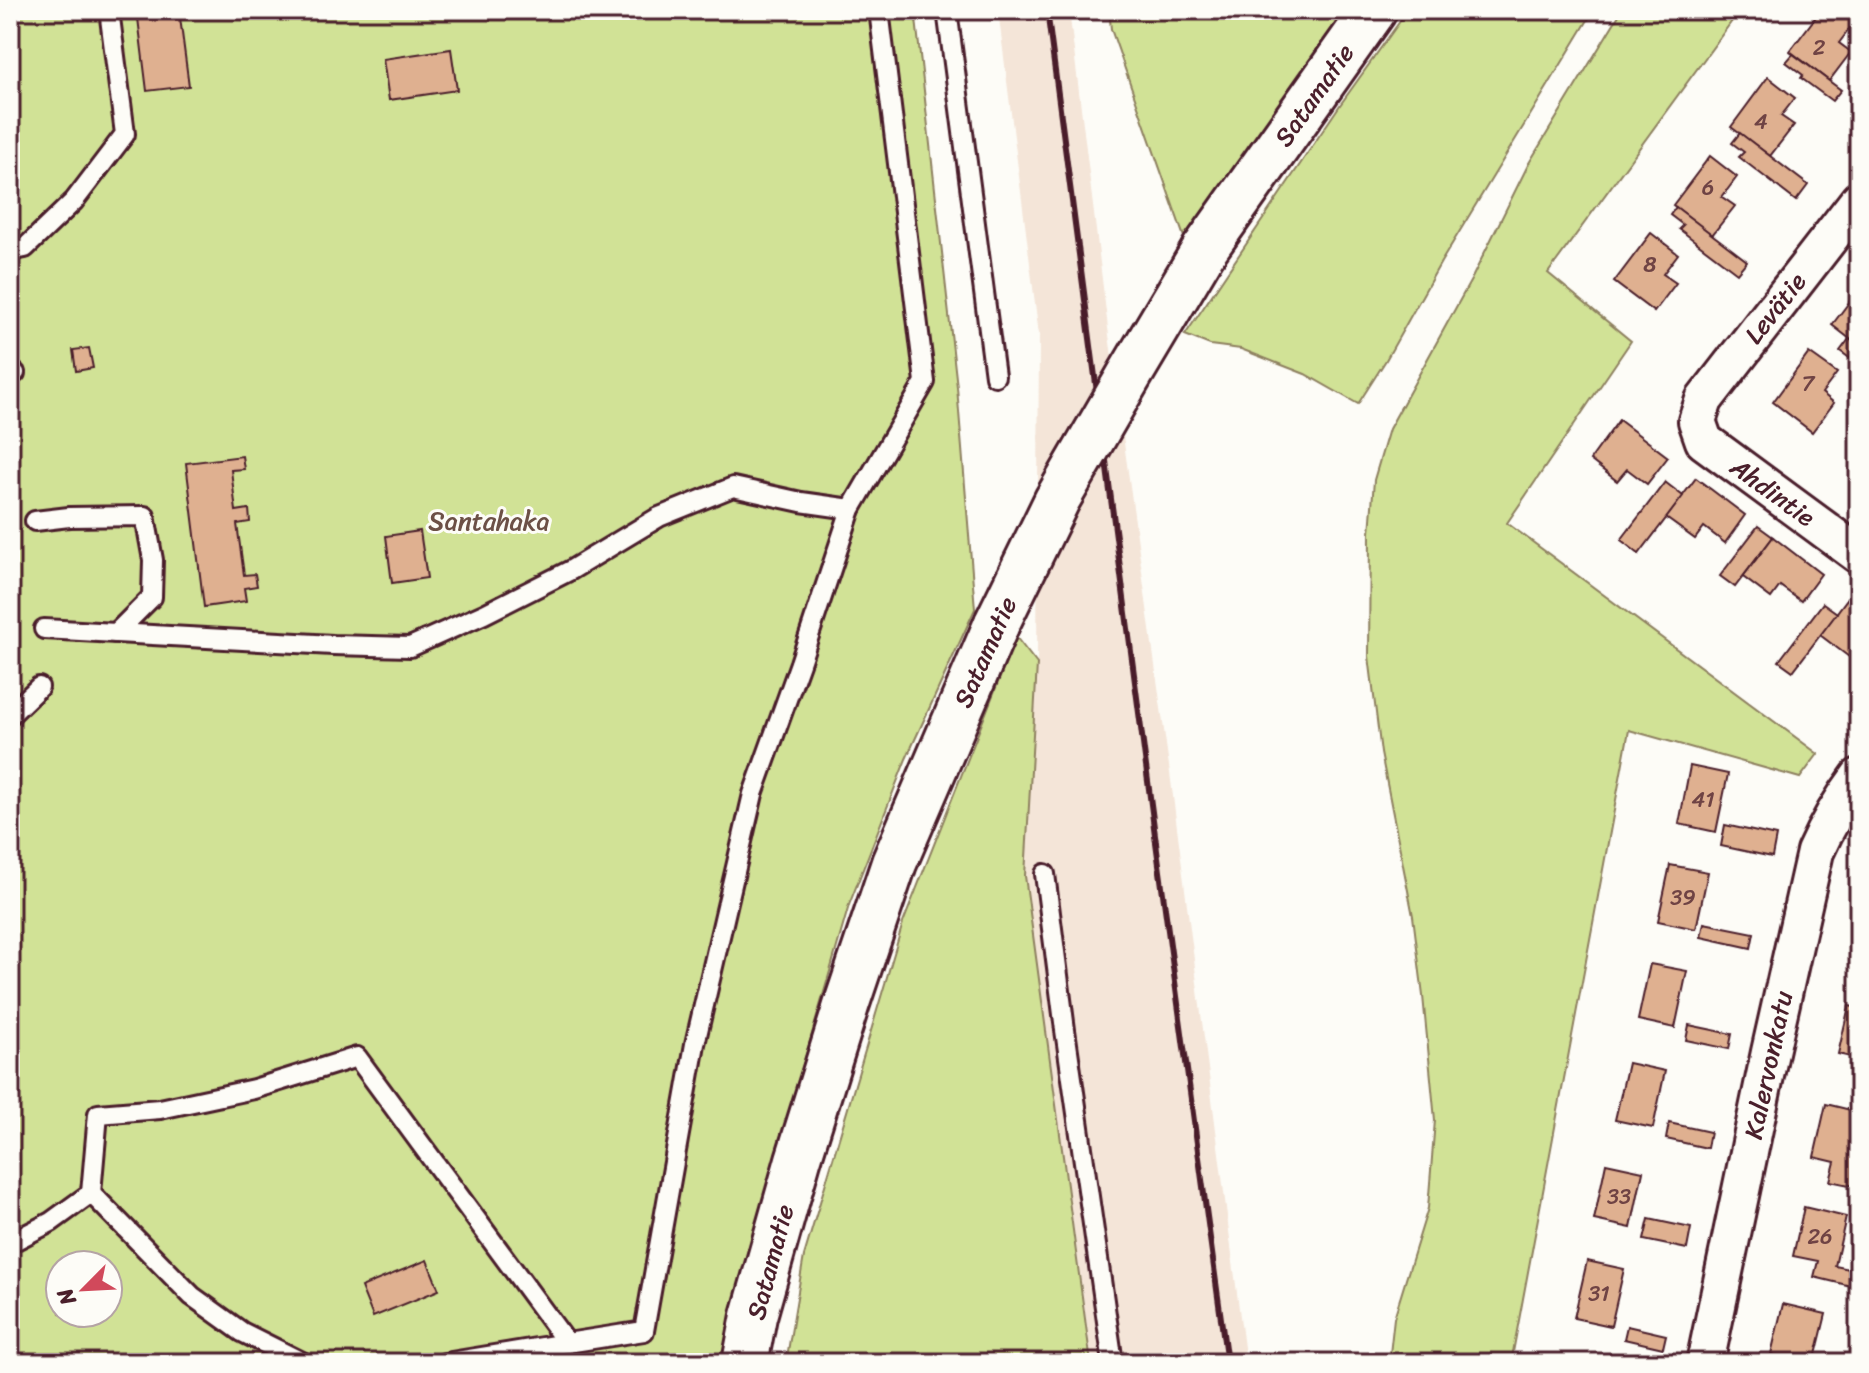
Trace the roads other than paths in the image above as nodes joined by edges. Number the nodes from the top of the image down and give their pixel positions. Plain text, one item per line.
1 (109, 10) edge
2 (879, 10) edge
3 (947, 10) edge
4 (1374, 10) edge
5 (1859, 200) edge
6 (10, 251) edge
7 (995, 376) dead end
8 (1697, 421) joint
9 (851, 509) junction
10 (35, 521) dead end
11 (1859, 555) edge
12 (44, 629) dead end
13 (116, 633) junction
14 (39, 687) dead end
15 (10, 715) edge
16 (1859, 777) edge
17 (1045, 874) dead end
18 (91, 1193) junction
19 (10, 1243) edge
20 (567, 1343) junction
21 (304, 1363) edge
22 (445, 1363) edge
23 (745, 1363) edge
24 (1113, 1363) edge
25 (1705, 1363) edge

1 - 6 lane
2 - 9 lane
3 - 7 lane
4 - 23 main road, Satamatie, bridge
5 - 8 street, Levätie
8 - 11 street, Ahdintie
9 - 13 lane
9 - 20 lane
10 - 13 lane
12 - 13 lane
14 - 15 lane
16 - 25 street, Kalervonkatu
17 - 24 lane
18 - 19 lane
18 - 20 lane
18 - 21 lane
20 - 22 lane

